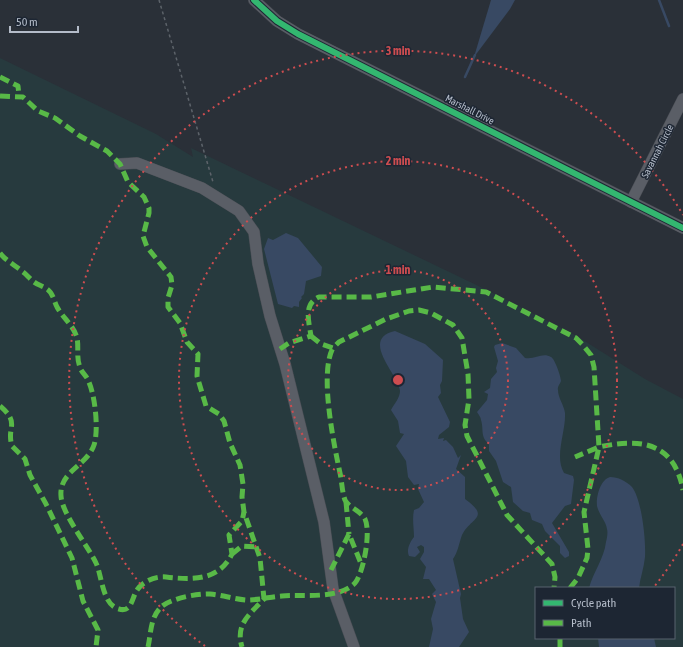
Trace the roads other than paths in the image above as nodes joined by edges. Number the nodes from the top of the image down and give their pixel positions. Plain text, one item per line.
1 (254, 0) edge
2 (683, 100) edge
3 (120, 164) dead end
4 (631, 202) junction
5 (683, 228) edge
6 (354, 647) edge

1 - 4 street, Marshall Drive
2 - 4 street, Savannah Circle
3 - 6 street
4 - 5 street, Marshall Drive

